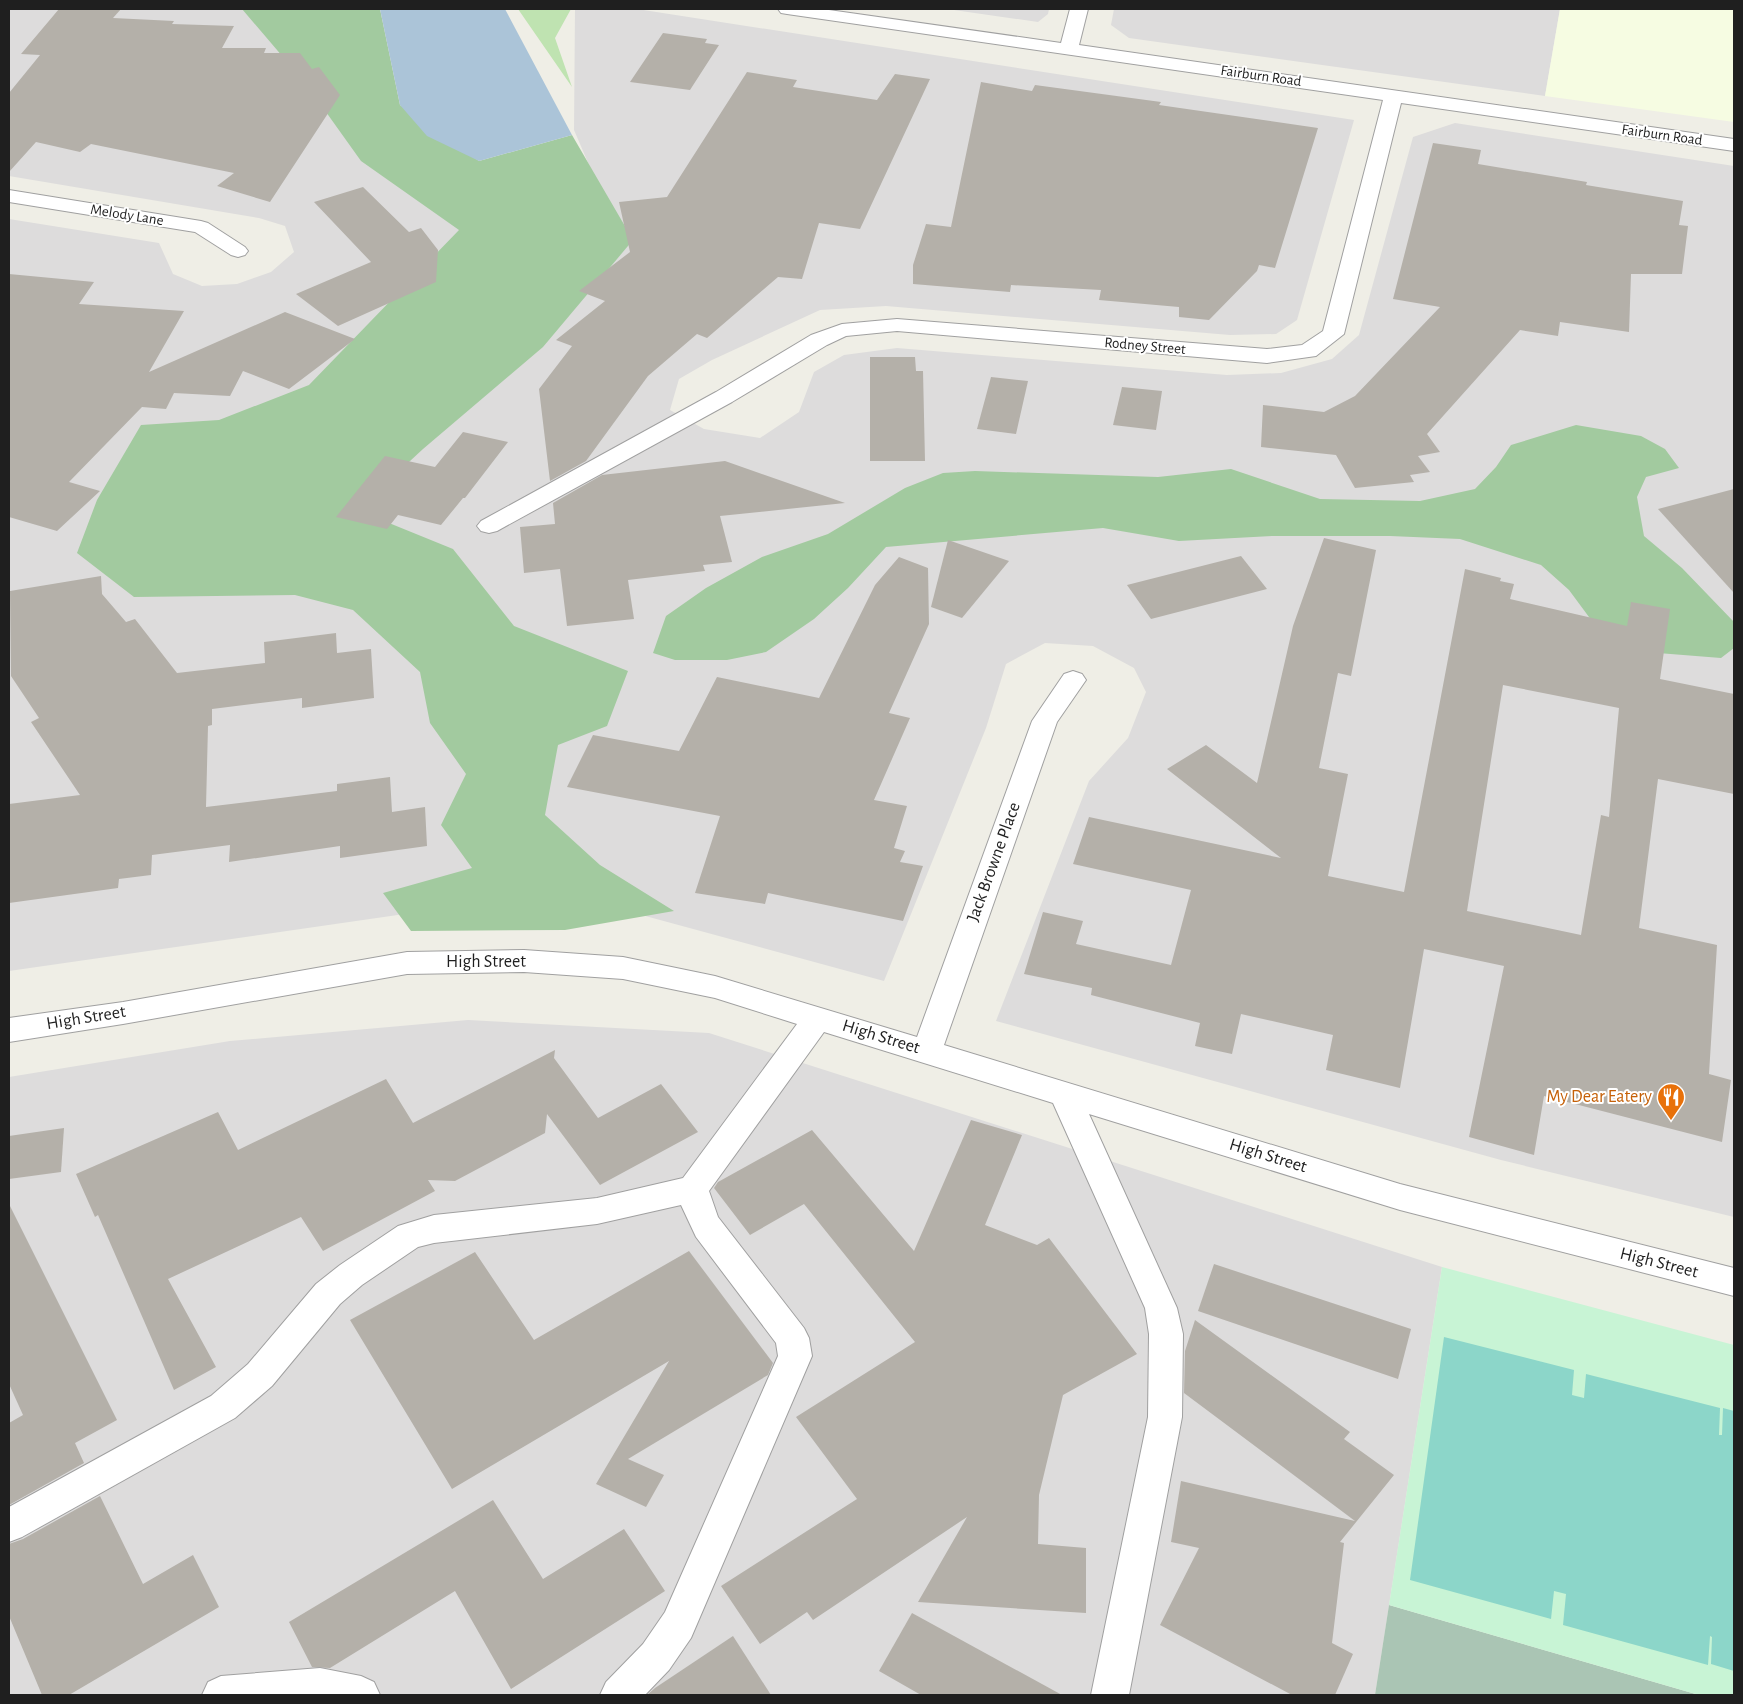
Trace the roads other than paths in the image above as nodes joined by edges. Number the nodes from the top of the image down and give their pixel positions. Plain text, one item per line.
1 (787, 9) edge
2 (1079, 9) edge
3 (1069, 49) junction
4 (1394, 95) junction
5 (1734, 145) edge
6 (9, 196) edge
7 (238, 251) dead end
8 (489, 526) dead end
9 (1073, 680) dead end
10 (818, 1018) junction
11 (9, 1030) edge
12 (927, 1050) junction
13 (1064, 1093) junction
14 (693, 1189) junction
15 (1734, 1282) edge
16 (9, 1525) edge
17 (221, 1695) edge
18 (361, 1695) edge
19 (619, 1695) edge
20 (1110, 1695) edge

1 - 3 street, Fairburn Road
2 - 3 street
3 - 4 street, Fairburn Road
4 - 5 street, Fairburn Road
4 - 8 street, Rodney Street
6 - 7 street, Melody Lane
9 - 12 street, Jack Browne Place
10 - 11 street, High Street
10 - 12 street, High Street
10 - 14 street
12 - 13 street, High Street
13 - 15 street, High Street
13 - 20 street
14 - 16 street
14 - 19 street
17 - 18 street

